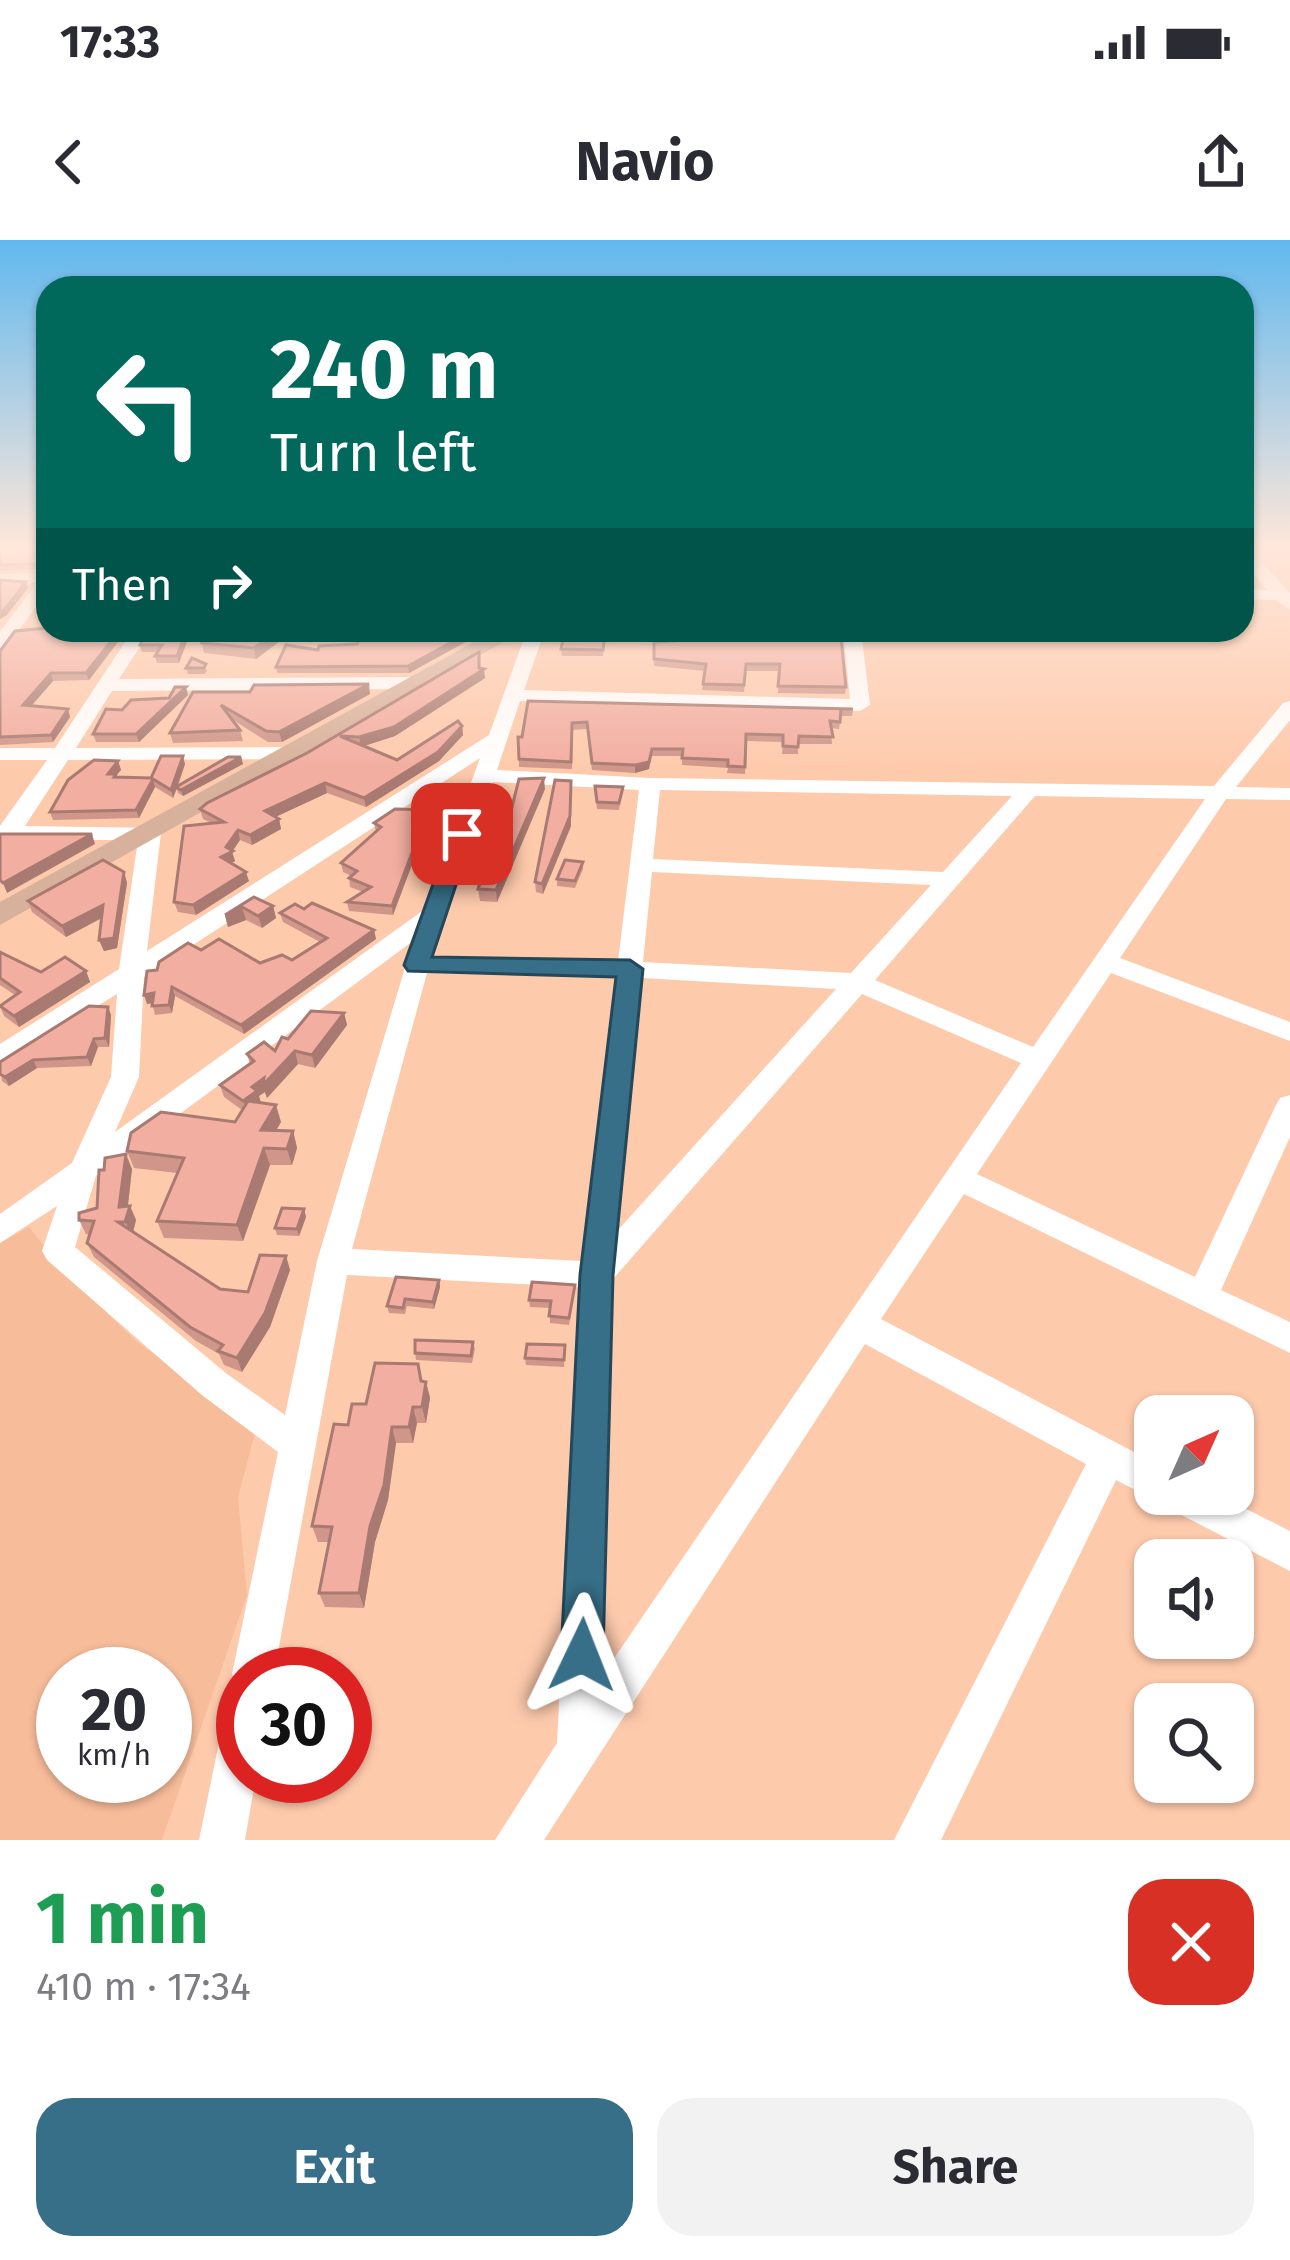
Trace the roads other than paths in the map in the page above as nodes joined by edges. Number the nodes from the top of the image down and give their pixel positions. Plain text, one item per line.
1 (134, 642) edge
2 (491, 642) edge
3 (532, 642) edge
4 (853, 642) edge
5 (415, 683) junction
6 (106, 685) junction
7 (512, 694) junction
8 (1290, 707) edge
9 (496, 739) junction
10 (292, 753) junction
11 (0, 754) edge
12 (62, 754) junction
13 (482, 775) junction
14 (650, 784) junction
15 (1027, 792) junction
16 (1290, 794) edge
17 (1218, 795) junction
18 (5, 833) edge
19 (150, 833) junction
20 (641, 865) junction
21 (949, 879) junction
22 (434, 914) junction
23 (0, 915) edge
24 (1106, 962) junction
25 (417, 965) junction
26 (630, 969) junction
27 (131, 974) junction
28 (857, 982) junction
29 (1290, 1032) edge
30 (0, 1057) edge
31 (1039, 1060) junction
32 (1286, 1126) edge
33 (83, 1171) junction
34 (958, 1178) junction
35 (0, 1231) edge
36 (333, 1261) junction
37 (597, 1275) junction
38 (1202, 1296) junction
39 (859, 1324) junction
40 (1290, 1338) edge
41 (296, 1444) junction
42 (1108, 1458) junction
43 (1134, 1471) edge
44 (1219, 1515) edge
45 (1290, 1552) edge
46 (258, 1647) edge
47 (578, 1750) junction
48 (229, 1803) edge
49 (222, 1840) edge
50 (518, 1840) edge
51 (917, 1840) edge

1 - 6 street
2 - 5 main road
3 - 7 street
4 - 7 street
5 - 6 street
5 - 10 main road
6 - 12 street
7 - 9 street
8 - 17 street
9 - 13 street
9 - 27 street
10 - 12 street
10 - 19 main road
11 - 12 street
12 - 18 street
13 - 14 street
13 - 22 street
14 - 15 street
14 - 20 street
15 - 17 street
15 - 21 street
16 - 17 street
17 - 24 street
18 - 19 street
19 - 23 main road
19 - 27 street
20 - 21 street
20 - 26 street
21 - 28 street
22 - 25 street
22 - 33 street
24 - 29 street
24 - 31 street
25 - 26 street
25 - 36 street
26 - 28 street
26 - 37 street
27 - 30 street
27 - 33 street
28 - 31 street
28 - 37 street
31 - 34 street
32 - 38 street
33 - 35 street
33 - 41 street
34 - 38 street
34 - 39 street
36 - 37 street
36 - 41 street
37 - 47 street
38 - 40 street
39 - 42 street
39 - 47 street
41 - 46 street
42 - 43 street
42 - 51 street
44 - 45 street
47 - 50 street
48 - 49 street

